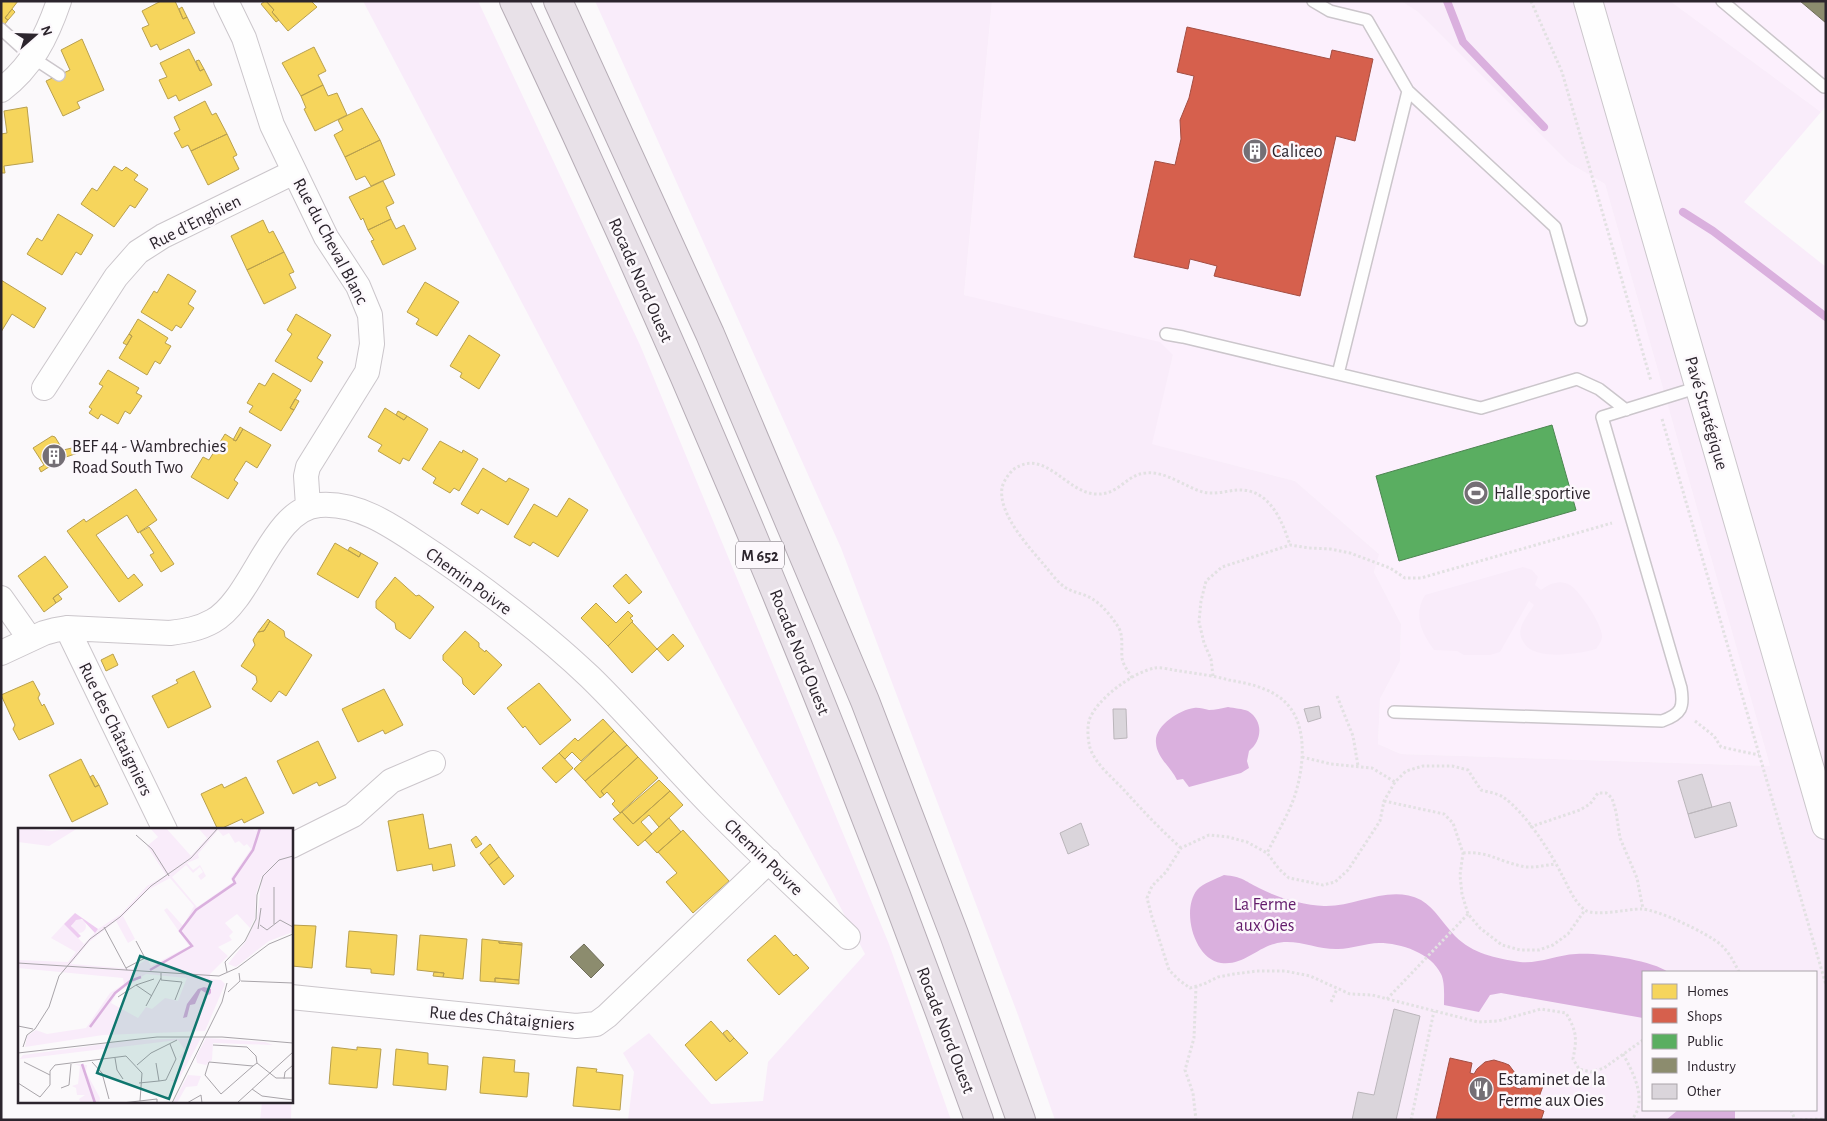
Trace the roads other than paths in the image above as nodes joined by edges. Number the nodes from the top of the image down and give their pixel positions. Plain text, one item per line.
1 (59, 1) edge
2 (226, 1) edge
3 (514, 1) edge
4 (558, 1) edge
5 (1313, 1) edge
6 (1588, 1) edge
7 (1722, 1) edge
8 (1, 29) edge
9 (33, 58) junction
10 (59, 75) dead end
11 (1826, 85) edge
12 (1, 90) edge
13 (1408, 91) junction
14 (294, 172) junction
15 (1580, 320) dead end
16 (1166, 334) dead end
17 (1338, 374) junction
18 (1699, 387) junction
19 (44, 388) dead end
20 (1626, 410) junction
21 (308, 506) junction
22 (1, 598) edge
23 (67, 628) junction
24 (30, 639) junction
25 (1, 652) edge
26 (1394, 712) dead end
27 (433, 763) dead end
28 (1826, 825) edge
29 (164, 828) edge
30 (292, 846) edge
31 (768, 861) junction
32 (848, 937) dead end
33 (292, 997) edge
34 (980, 1120) edge
35 (1021, 1120) edge

1 - 9 street
2 - 14 street, Rue du Cheval Blanc
3 - 34 highway, Rocade Nord Ouest / M 652
4 - 35 highway, M 652
5 - 13 lane
6 - 18 main road, Pavé Stratégique
7 - 11 lane
8 - 9 lane
9 - 10 lane
9 - 12 street
13 - 15 lane
13 - 17 lane
14 - 19 street, Rue d'Enghien
14 - 21 street, Rue du Cheval Blanc
16 - 17 lane
17 - 20 lane
18 - 20 lane
18 - 28 main road, Pavé Stratégique
20 - 26 lane
21 - 23 street
21 - 31 street, Chemin Poivre
22 - 24 street
23 - 24 street
23 - 29 street, Rue des Châtaigniers
24 - 25 street
27 - 30 street
31 - 32 street, Chemin Poivre
31 - 33 street, Rue des Châtaigniers

